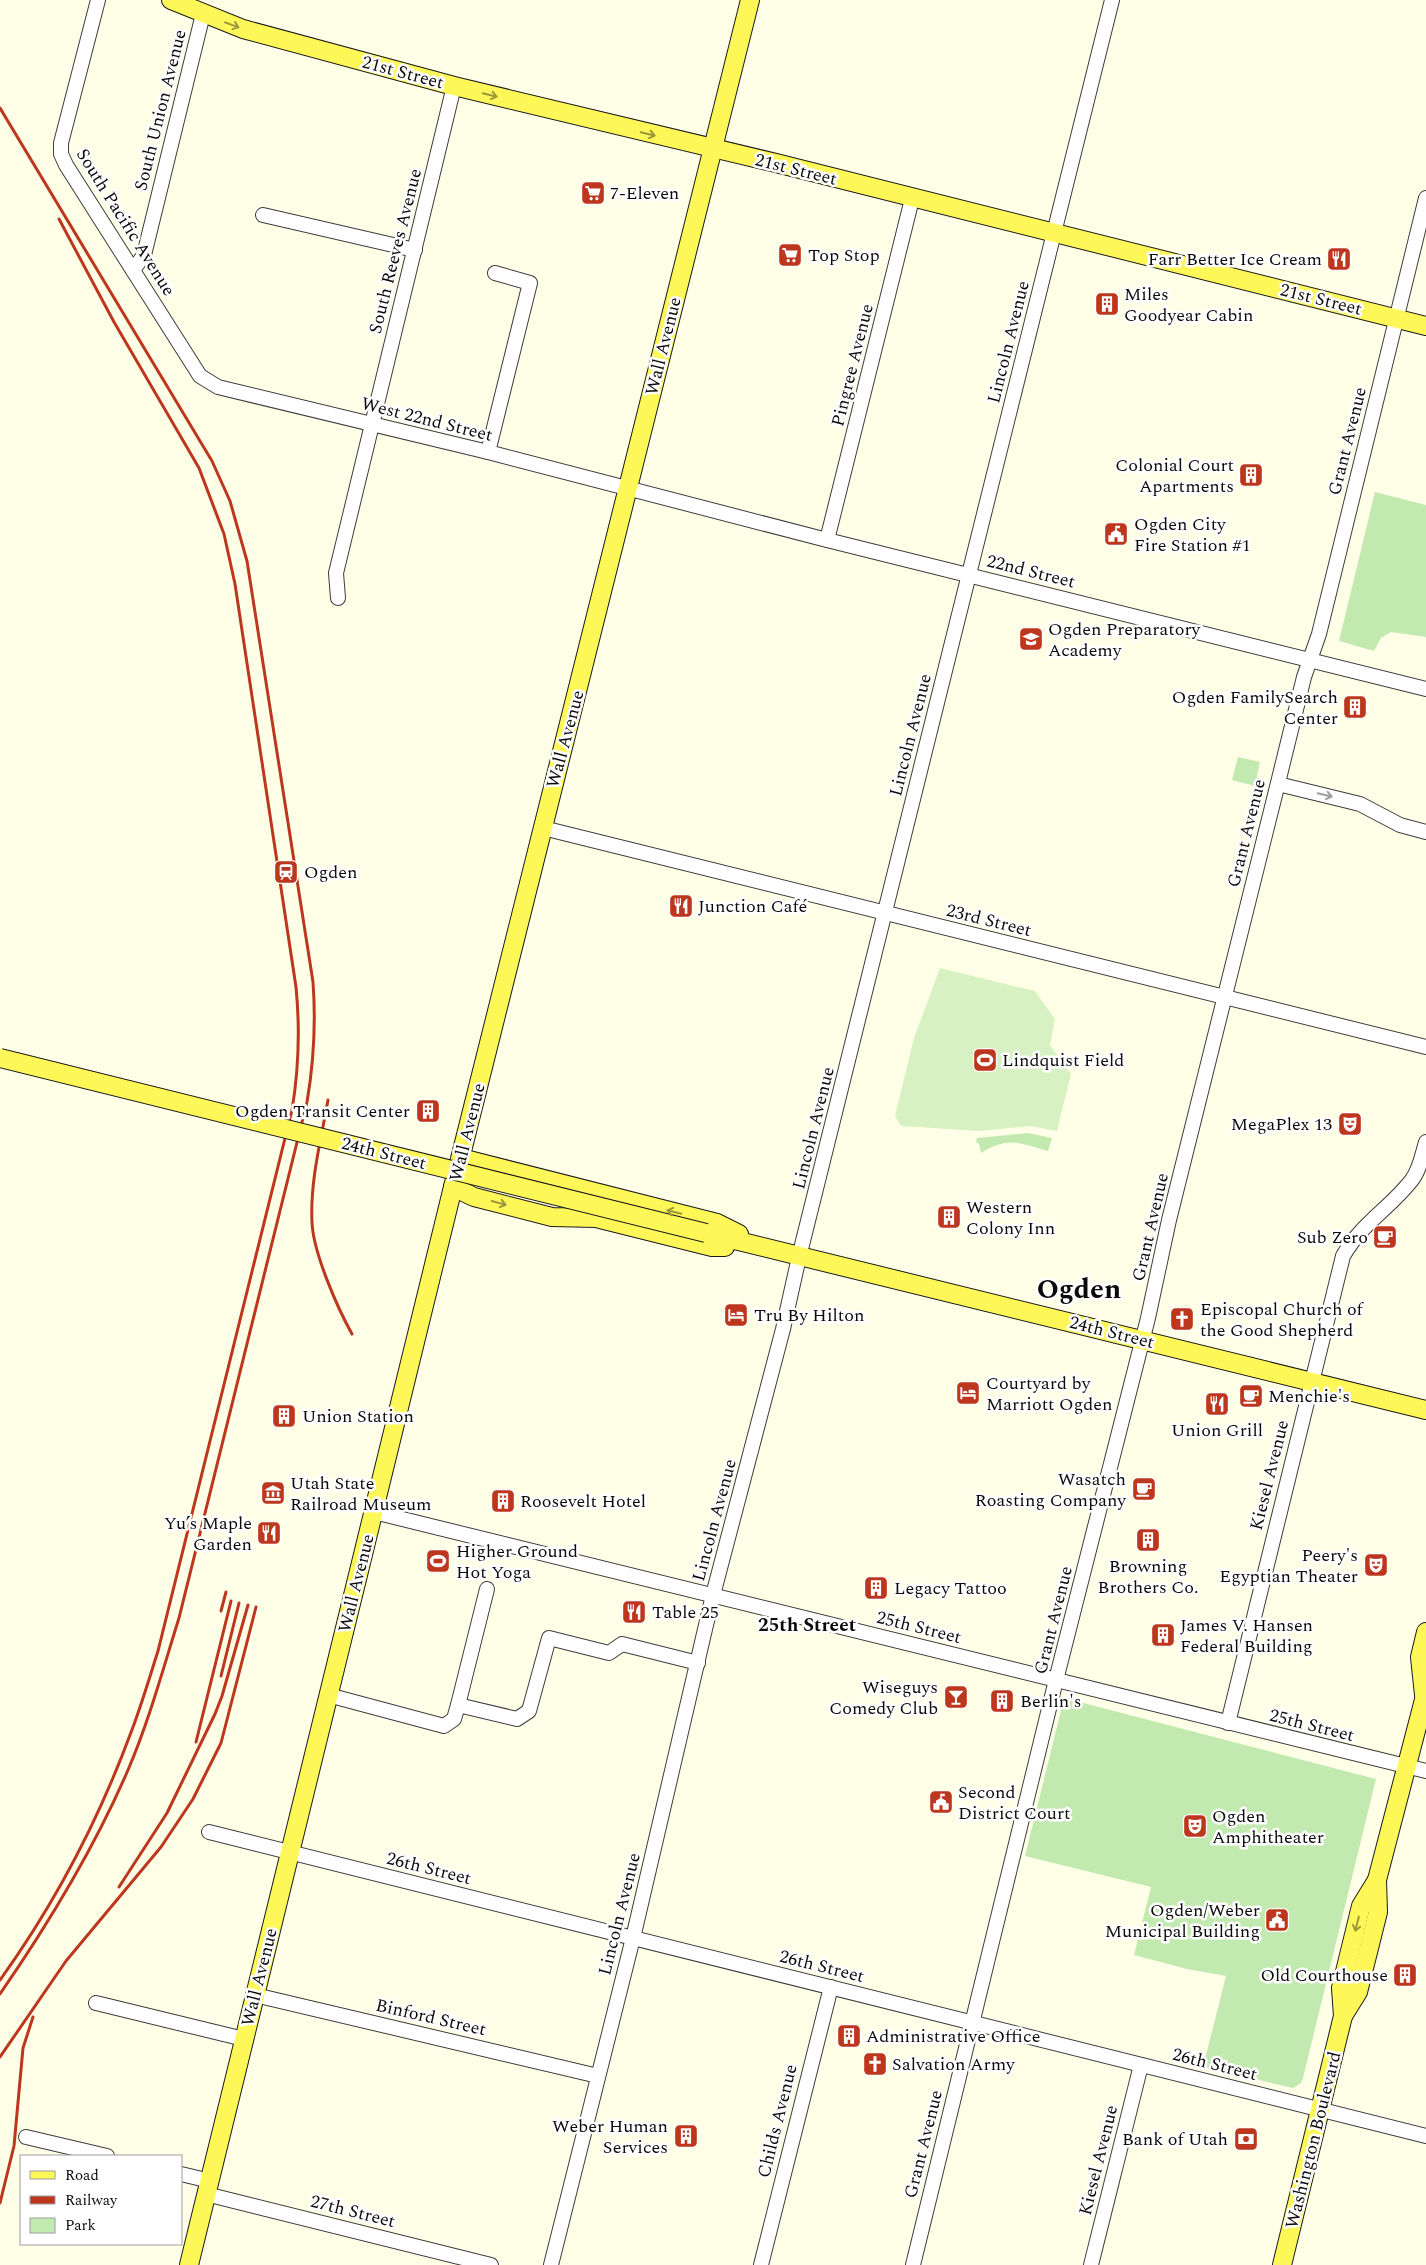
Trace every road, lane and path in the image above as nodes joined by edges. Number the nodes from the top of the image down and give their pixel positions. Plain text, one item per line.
1 (98, 0) edge
2 (171, 0) edge
3 (750, 0) edge
4 (1112, 0) edge
5 (202, 14) junction
6 (454, 86) junction
7 (712, 149) junction
8 (1426, 198) edge
9 (912, 199) junction
10 (263, 214) dead end
11 (1055, 232) junction
12 (415, 250) junction
13 (132, 270) junction
14 (495, 273) dead end
15 (1397, 318) junction
16 (1426, 326) edge
17 (218, 387) joint
18 (371, 424) junction
19 (488, 452) junction
20 (628, 488) junction
21 (827, 540) junction
22 (969, 575) junction
23 (338, 598) dead end
24 (1310, 660) junction
25 (1426, 689) edge
26 (1278, 784) junction
27 (543, 828) junction
28 (1426, 832) edge
29 (886, 914) junction
30 (1225, 998) junction
31 (1426, 1047) edge
32 (0, 1058) edge
33 (1426, 1142) edge
34 (461, 1158) junction
35 (453, 1187) junction
36 (768, 1249) junction
37 (799, 1257) junction
38 (1143, 1340) junction
39 (1311, 1382) junction
40 (1426, 1410) edge
41 (374, 1512) junction
42 (487, 1589) dead end
43 (713, 1595) junction
44 (1426, 1632) edge
45 (698, 1663) junction
46 (1056, 1680) junction
47 (1425, 1693) edge
48 (328, 1695) junction
49 (458, 1705) junction
50 (1228, 1723) junction
51 (1405, 1767) junction
52 (1426, 1771) edge
53 (209, 1832) dead end
54 (290, 1852) junction
55 (633, 1938) junction
56 (830, 1987) junction
57 (255, 1995) junction
58 (96, 2003) dead end
59 (972, 2022) junction
60 (244, 2039) junction
61 (1142, 2065) junction
62 (598, 2076) junction
63 (1320, 2109) junction
64 (1426, 2136) edge
65 (26, 2137) dead end
66 (103, 2155) edge
67 (182, 2175) edge
68 (208, 2188) junction
69 (189, 2265) edge
70 (491, 2265) edge
71 (551, 2265) edge
72 (761, 2265) edge
73 (913, 2265) edge
74 (1091, 2265) edge
75 (1282, 2265) edge

1 - 13 street, South Pacific Avenue
2 - 5 main road, 21st Street
3 - 7 main road, Wall Avenue
4 - 11 street, Lincoln Avenue
5 -> 6 main road, 21st Street
5 - 13 street, South Union Avenue
6 -> 7 main road, 21st Street
6 - 12 street, South Reeves Avenue
7 - 9 main road, 21st Street
7 - 20 main road, Wall Avenue
8 - 15 street, Grant Avenue
9 - 11 main road, 21st Street
9 - 21 street, Pingree Avenue
10 - 12 street
11 - 15 main road, 21st Street
11 - 22 street, Lincoln Avenue
12 - 18 street, South Reeves Avenue
13 - 17 street, South Pacific Avenue
14 - 19 street
15 - 16 main road, 21st Street
15 - 24 street, Grant Avenue
17 - 18 street, West 22nd Street
18 - 19 street, West 22nd Street
18 - 23 street, South Reeves Avenue
19 - 20 street, West 22nd Street
20 - 21 street, 22nd Street
20 - 27 main road, Wall Avenue
21 - 22 street, 22nd Street
22 - 24 street, 22nd Street
22 - 29 street, Lincoln Avenue
24 - 25 street, 22nd Street
24 - 26 street, Grant Avenue
26 -> 28 street
26 - 30 street, Grant Avenue
27 - 29 street, 23rd Street
27 - 34 main road, Wall Avenue
29 - 30 street, 23rd Street
29 - 37 street, Lincoln Avenue
30 - 31 street, 23rd Street
30 - 38 street, Grant Avenue
32 - 36 main road, 24th Street, bridge
33 - 39 street, Kiesel Avenue
34 - 35 main road, Wall Avenue
36 -> 34 main road, 24th Street
35 -> 36 main road, 24th Street
35 - 41 main road, Wall Avenue
36 - 37 main road, 24th Street
37 - 38 main road, 24th Street
37 - 43 street, Lincoln Avenue
38 - 39 main road, 24th Street
38 - 46 street, Grant Avenue
39 - 40 main road, 24th Street
39 - 50 street, Kiesel Avenue
41 - 43 street, 25th Street
41 - 48 main road, Wall Avenue
42 - 49 street
43 - 45 street, Lincoln Avenue
43 - 46 street, 25th Street
44 - 47 main road, Washington Boulevard
45 - 49 street
45 - 55 street, Lincoln Avenue
46 - 50 street, 25th Street
46 - 59 street, Grant Avenue
47 - 51 main road, Washington Boulevard
48 - 49 street
48 - 54 main road, Wall Avenue
50 - 51 street, 25th Street
51 - 52 street, 25th Street
51 - 63 main road, Washington Boulevard
53 - 54 street, 26th Street
54 - 55 street, 26th Street
54 - 57 main road, Wall Avenue
55 - 56 street, 26th Street
55 - 62 street, Lincoln Avenue
56 - 59 street, 26th Street
56 - 72 street, Childs Avenue
57 - 60 main road, Wall Avenue
57 - 62 street, Binford Street
58 - 60 street
59 - 61 street, 26th Street
59 - 73 street, Grant Avenue
60 - 68 main road, Wall Avenue
61 - 63 street, 26th Street
61 - 74 street, Kiesel Avenue
62 - 71 street, Lincoln Avenue
63 - 64 street, 26th Street
63 - 75 main road, Washington Boulevard
65 - 66 street
67 - 68 street, 27th Street
68 - 69 main road, Wall Avenue
68 - 70 street, 27th Street

